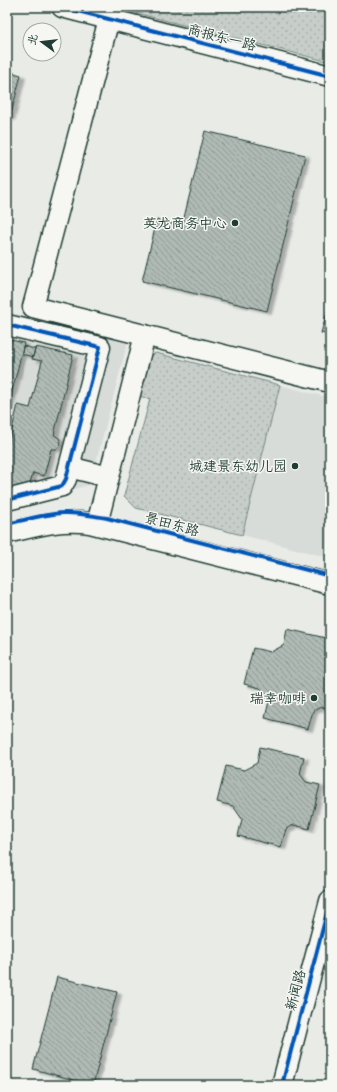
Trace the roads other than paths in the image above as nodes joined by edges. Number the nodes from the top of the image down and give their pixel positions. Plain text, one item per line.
1 (62, 7) edge
2 (109, 19) junction
3 (330, 76) edge
4 (7, 325) edge
5 (145, 335) junction
6 (330, 382) edge
7 (69, 467) junction
8 (109, 477) junction
9 (7, 500) edge
10 (98, 521) junction
11 (7, 524) edge
12 (7, 533) edge
13 (330, 576) edge
14 (330, 584) edge
15 (330, 901) edge
16 (330, 947) edge
17 (282, 1085) edge
18 (294, 1085) edge

1 - 2 street, 商报东一路
2 - 3 street, 商报东一路
2 - 5 street
4 - 7 street
5 - 6 street
5 - 8 street
7 - 8 street
7 - 9 street
8 - 10 street
10 - 11 street, 景田东路
10 - 12 street, 景田东路
10 - 13 street, 景田东路
10 - 14 street, 景田东路
15 - 17 street, 新闻路
16 - 18 street, 新闻路

